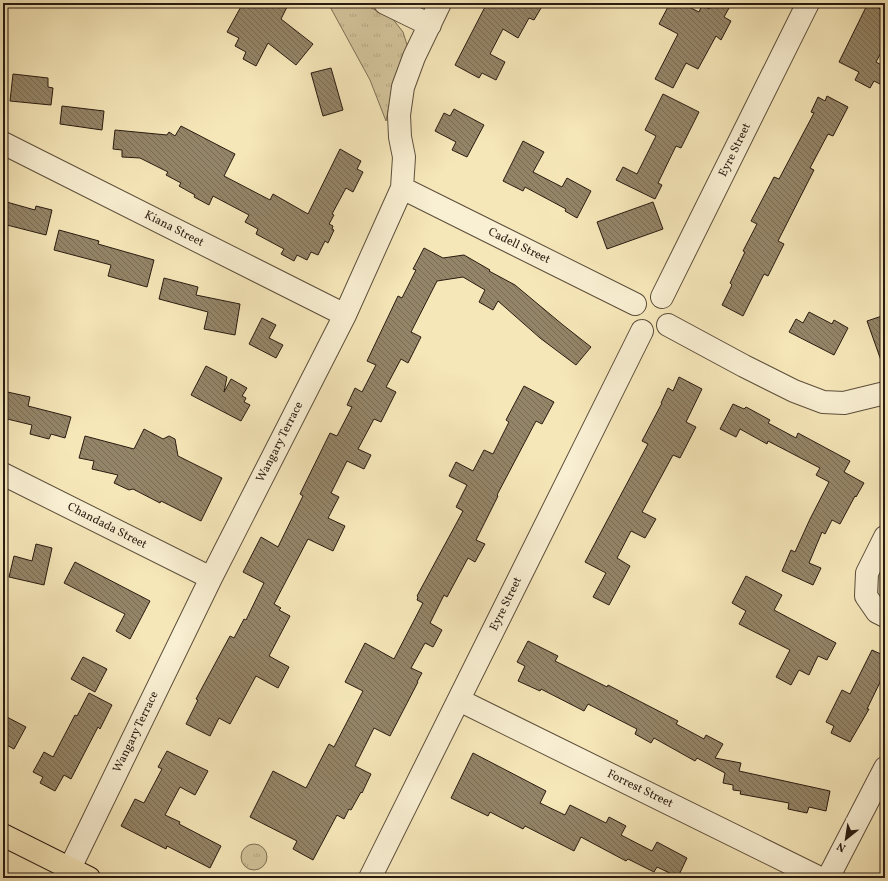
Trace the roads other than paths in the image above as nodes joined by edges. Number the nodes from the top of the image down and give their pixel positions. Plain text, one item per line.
1 (385, 3) edge
2 (440, 3) edge
3 (808, 3) edge
4 (430, 25) junction
5 (3, 143) edge
6 (402, 188) junction
7 (662, 297) junction
8 (635, 304) junction
9 (345, 315) junction
10 (668, 325) junction
11 (642, 331) junction
12 (885, 393) edge
13 (3, 474) edge
14 (885, 537) edge
15 (211, 578) junction
16 (885, 616) edge
17 (459, 700) junction
18 (885, 768) edge
19 (3, 835) edge
20 (70, 868) junction
21 (90, 878) edge
22 (370, 878) edge
23 (820, 878) edge
24 (828, 878) edge

1 - 4 street
2 - 4 street, Wangary Terrace
3 - 7 street, Eyre Street
4 - 6 street, Wangary Terrace
5 - 9 street, Kiana Street
6 - 8 street, Cadell Street
6 - 9 street, Wangary Terrace
7 - 8 street
7 - 10 street
8 - 11 street
9 - 15 street, Wangary Terrace
10 - 11 street
10 - 12 street
11 - 17 street, Eyre Street
13 - 15 street, Chandada Street
14 - 16 street
15 - 20 street, Wangary Terrace
17 - 22 street, Eyre Street
17 - 23 street, Forrest Street
18 - 24 street
19 - 20 main road
20 - 21 main road

